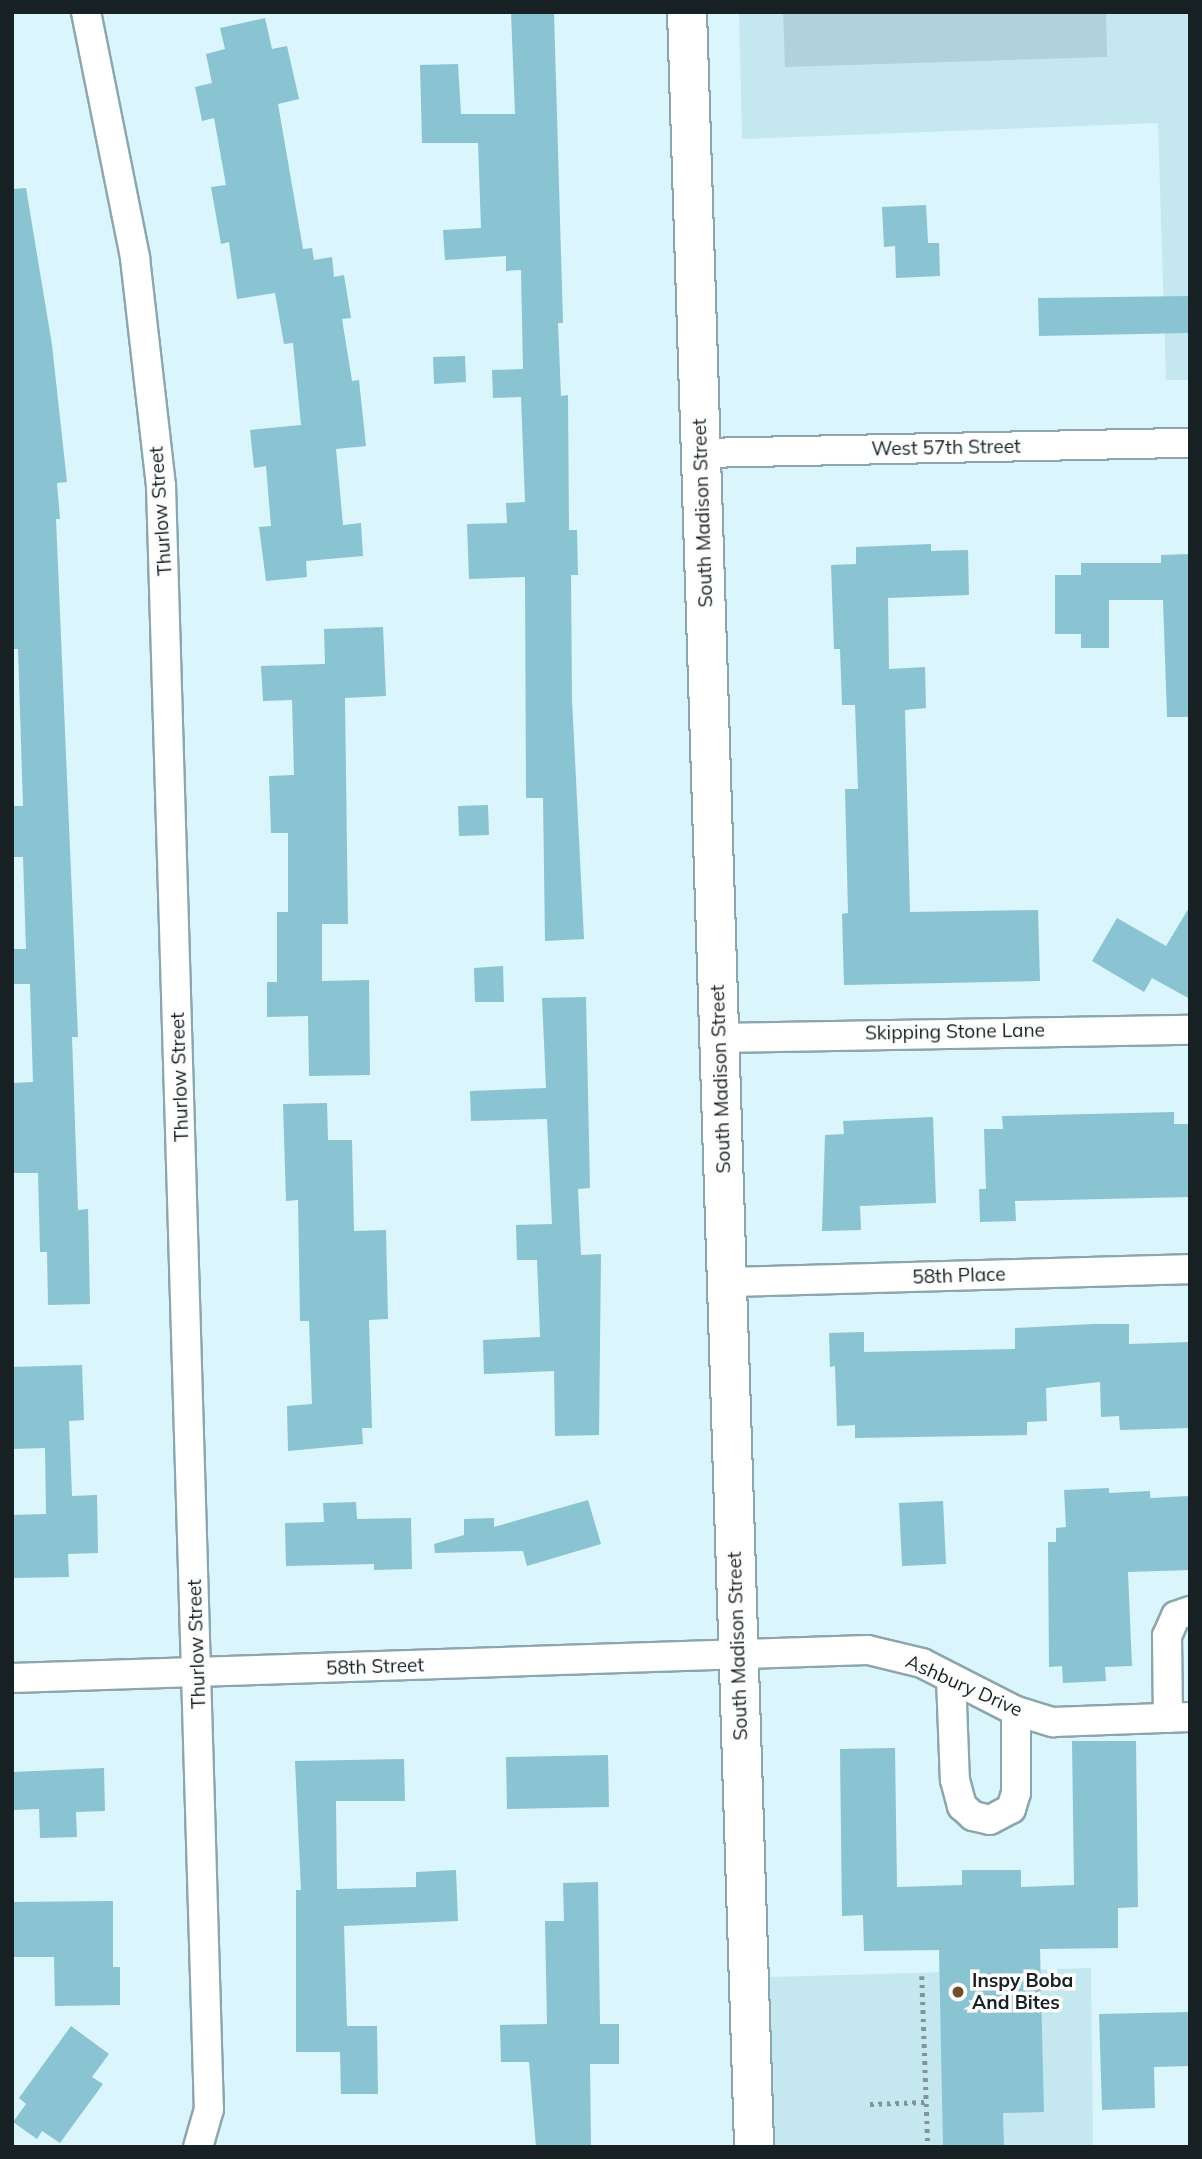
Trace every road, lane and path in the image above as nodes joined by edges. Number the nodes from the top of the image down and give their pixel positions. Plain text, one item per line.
1 (86, 12) edge
2 (687, 12) edge
3 (1190, 443) edge
4 (702, 453) junction
5 (1190, 1030) edge
6 (720, 1038) junction
7 (1190, 1269) edge
8 (728, 1282) junction
9 (1190, 1611) edge
10 (739, 1656) junction
11 (198, 1672) junction
12 (12, 1678) edge
13 (951, 1678) junction
14 (1016, 1711) junction
15 (1179, 1717) edge
16 (922, 1976) dead end
17 (926, 2102) junction
18 (870, 2104) dead end
19 (198, 2147) edge
20 (754, 2147) edge
21 (928, 2147) edge

1 - 11 street, Thurlow Street
2 - 4 street, South Madison Street
3 - 4 street, West 57th Street
4 - 6 street, South Madison Street
5 - 6 street, Skipping Stone Lane
6 - 8 street, South Madison Street
7 - 8 street, 58th Place
8 - 10 street, South Madison Street
9 - 15 street
10 - 11 street, 58th Street
10 - 13 street, Ashbury Drive
10 - 20 street, South Madison Street
11 - 12 street, 58th Street
11 - 19 street, Thurlow Street
13 - 14 street, Ashbury Drive
13 - 14 street
14 - 15 street, Ashbury Drive
16 - 17 path
17 - 18 path
17 - 21 path

